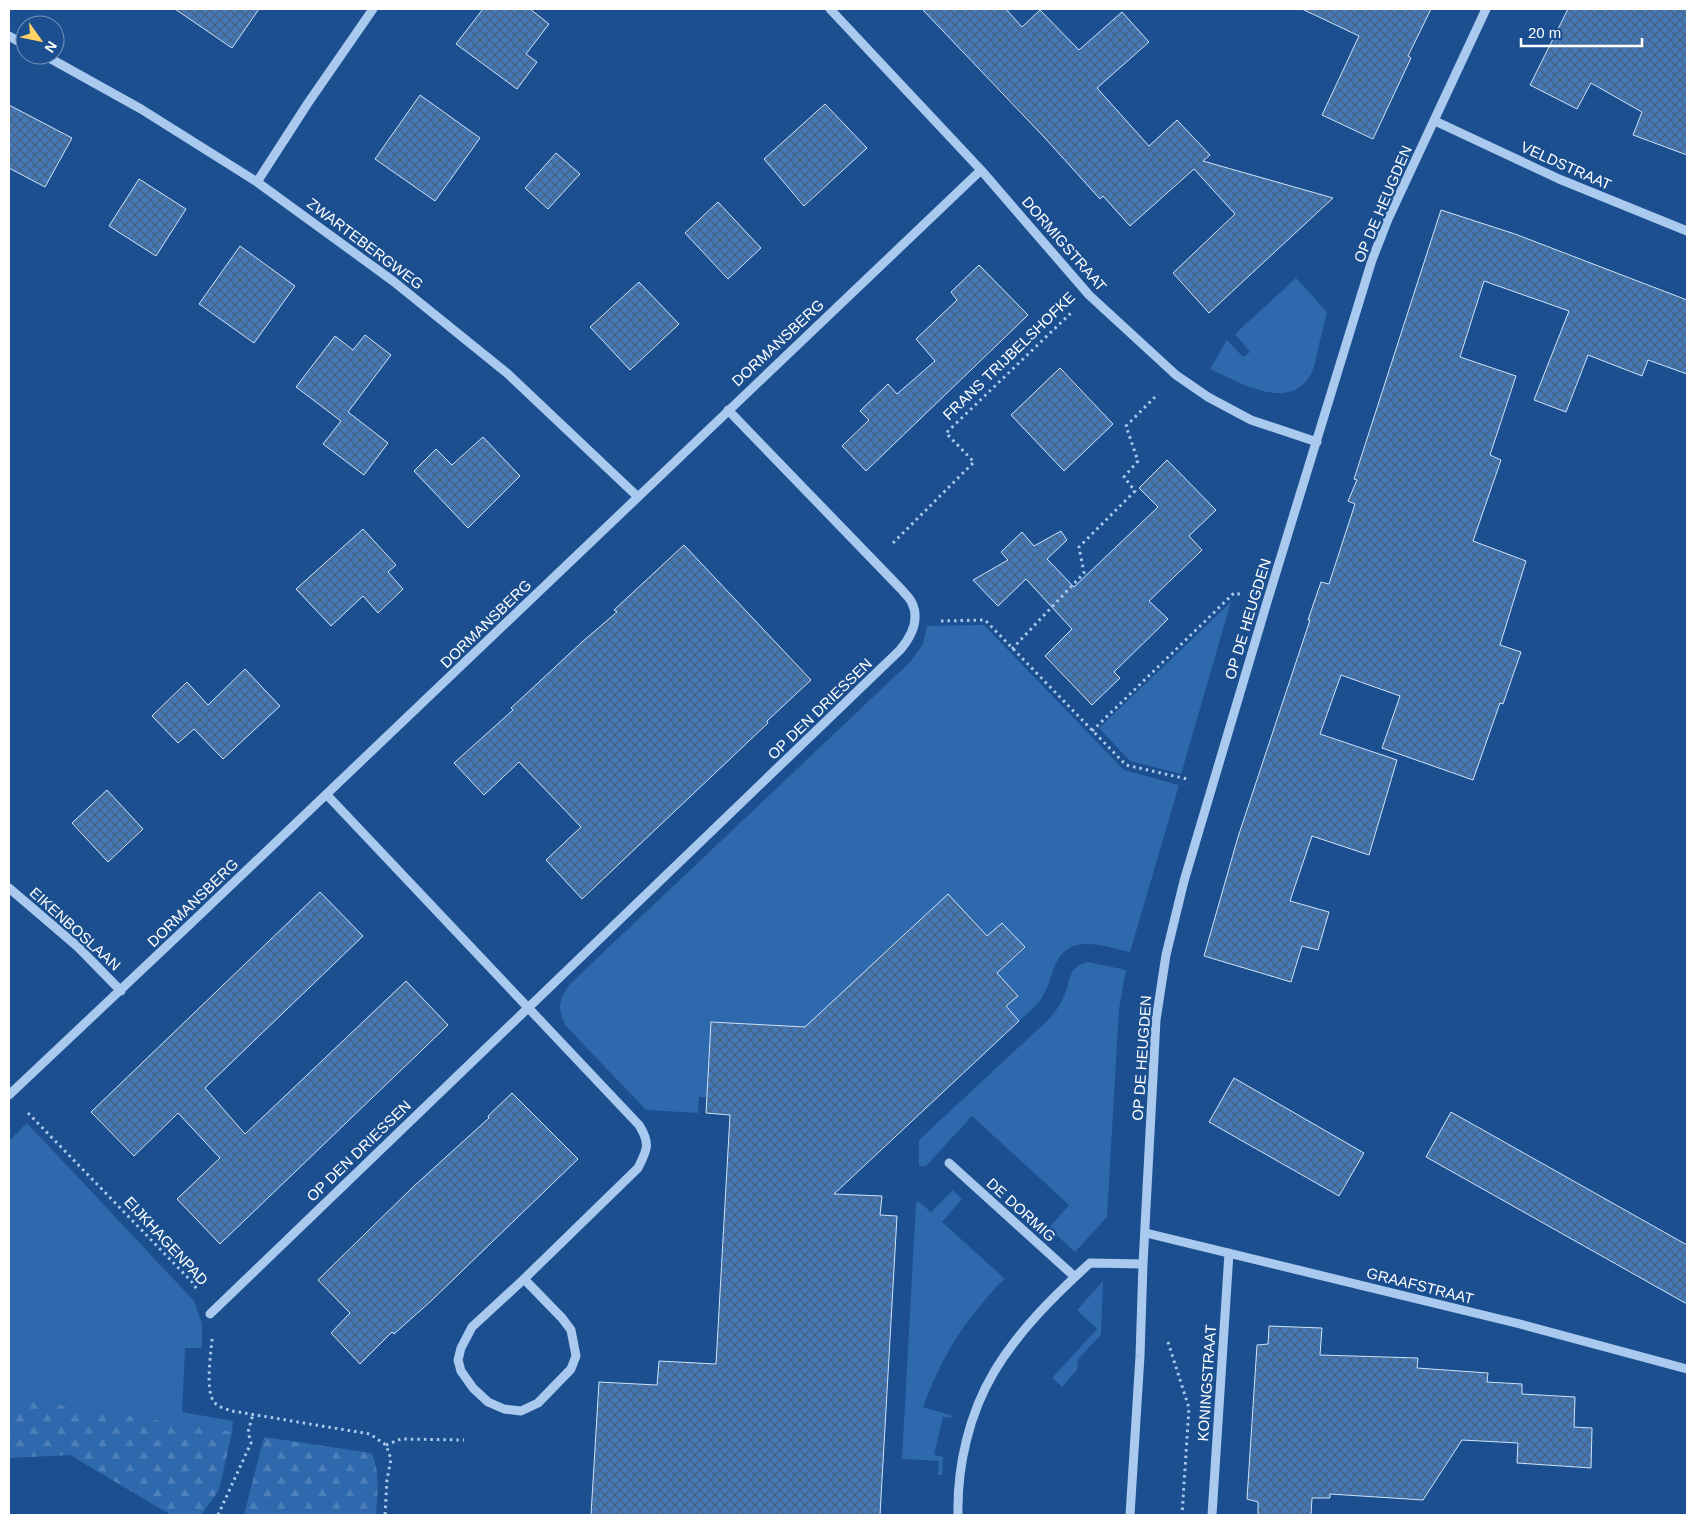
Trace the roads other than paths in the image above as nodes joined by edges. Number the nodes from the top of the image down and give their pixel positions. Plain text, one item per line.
1 (373, 9) edge
2 (830, 9) edge
3 (1486, 9) edge
4 (62, 65) edge
5 (1435, 121) junction
6 (981, 170) junction
7 (258, 182) junction
8 (1687, 231) edge
9 (728, 410) junction
10 (1317, 442) junction
11 (638, 498) junction
12 (327, 795) junction
13 (9, 888) edge
14 (121, 991) junction
15 (528, 1008) junction
16 (10, 1095) edge
17 (949, 1163) dead end
18 (1146, 1233) junction
19 (1229, 1253) junction
20 (1143, 1264) junction
21 (1075, 1277) junction
22 (524, 1279) junction
23 (210, 1314) road end
24 (1687, 1369) edge
25 (958, 1515) edge
26 (1130, 1515) edge
27 (1212, 1515) edge

1 - 7 street
2 - 6 street, DORMIGSTRAAT
3 - 5 street, OP DE HEUGDEN
4 - 7 street, ZWARTEBERGWEG
5 - 8 street, VELDSTRAAT
5 - 10 street, OP DE HEUGDEN
6 - 9 street, DORMANSBERG
6 - 10 street, DORMIGSTRAAT
7 - 11 street, ZWARTEBERGWEG
9 - 11 street, DORMANSBERG
9 - 15 street, OP DEN DRIESSEN
10 - 18 street, OP DE HEUGDEN
11 - 12 street, DORMANSBERG
12 - 14 street, DORMANSBERG
12 - 15 street
13 - 14 street, EIKENBOSLAAN
14 - 16 street, DORMANSBERG
15 - 22 street
15 - 23 street, OP DEN DRIESSEN
17 - 21 street, DE DORMIG
18 - 19 street, GRAAFSTRAAT
18 - 20 street, OP DE HEUGDEN
19 - 24 street, GRAAFSTRAAT
19 - 27 street, KONINGSTRAAT
20 - 21 street
20 - 26 street, OP DE HEUGDEN
21 - 25 street
22 - 22 street

